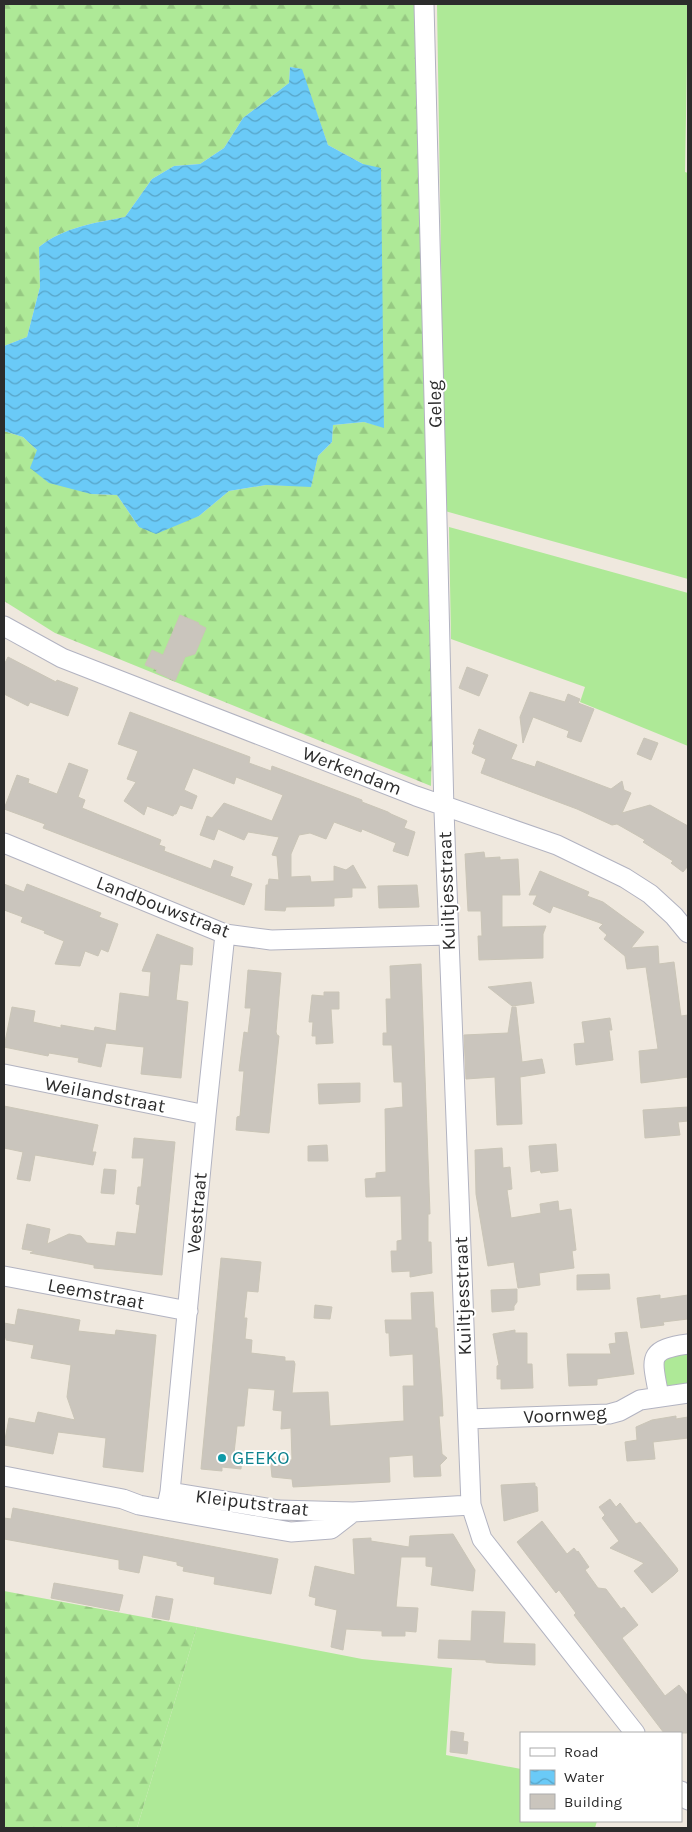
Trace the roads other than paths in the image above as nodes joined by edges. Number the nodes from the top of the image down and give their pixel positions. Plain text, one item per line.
1 (424, 4) edge
2 (4, 626) edge
3 (444, 804) junction
4 (4, 844) edge
5 (688, 933) edge
6 (225, 934) junction
7 (448, 935) junction
8 (4, 1074) edge
9 (206, 1115) junction
10 (4, 1276) edge
11 (188, 1311) junction
12 (688, 1344) edge
13 (688, 1393) edge
14 (659, 1398) junction
15 (468, 1419) junction
16 (4, 1476) edge
17 (170, 1492) junction
18 (471, 1505) junction
19 (166, 1510) junction
20 (353, 1512) junction
21 (634, 1732) edge

1 - 3 street, Geleg
2 - 3 street, Werkendam
3 - 5 street, Werkendam
3 - 7 street, Kuiltjesstraat
4 - 6 street, Landbouwstraat
6 - 7 street, Landbouwstraat
6 - 9 street, Veestraat
7 - 15 street, Kuiltjesstraat
8 - 9 street, Weilandstraat
9 - 11 street, Veestraat
10 - 11 street, Leemstraat
11 - 17 street, Veestraat
12 - 14 street
13 - 14 street, Voornweg
14 - 15 street, Voornweg
15 - 18 street, Kuiltjesstraat
16 - 19 street, Kleiputstraat
17 - 19 street, Kleiputstraat
17 - 20 street, Kleiputstraat
18 - 20 street, Kleiputstraat
18 - 21 street, Kuiltjesstraat
19 - 20 street, Kleiputstraat

